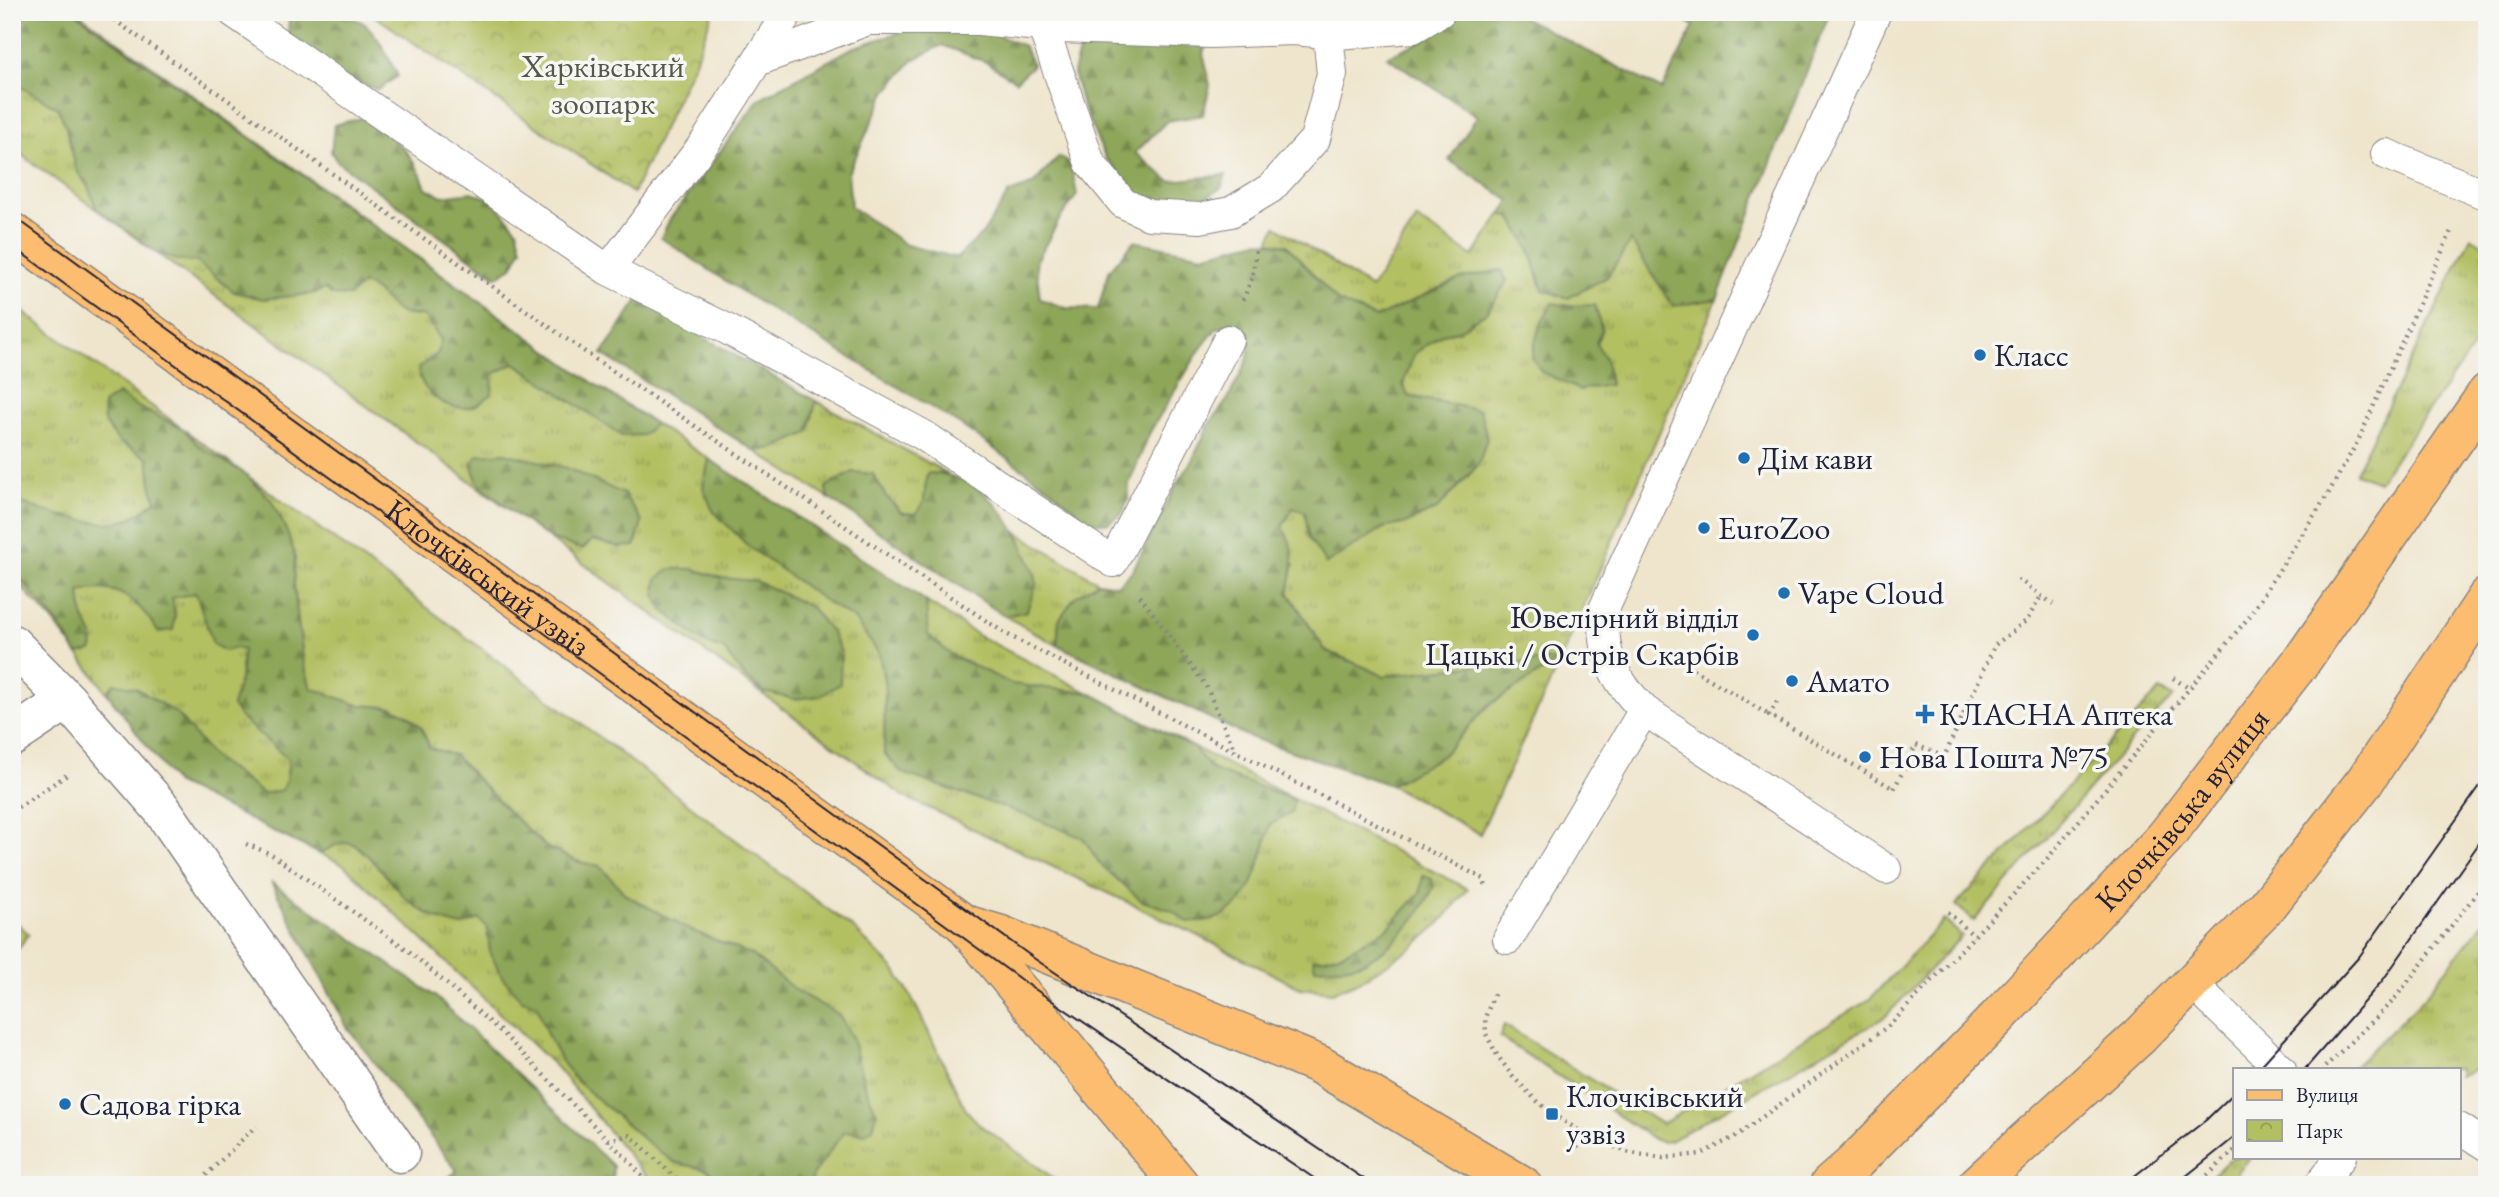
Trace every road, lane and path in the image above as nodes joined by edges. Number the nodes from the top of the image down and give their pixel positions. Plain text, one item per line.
1 (103, 12) edge
2 (233, 12) edge
3 (788, 12) edge
4 (1440, 12) edge
5 (1876, 12) edge
6 (1043, 27) junction
7 (1328, 34) junction
8 (757, 61) junction
9 (2386, 154) dead end
10 (1259, 195) junction
11 (2487, 195) edge
12 (2452, 229) dead end
13 (12, 232) edge
14 (608, 270) junction
15 (1228, 340) joint
16 (2487, 393) edge
17 (1113, 562) junction
18 (2018, 579) dead end
19 (2041, 596) junction
20 (2053, 604) dead end
21 (2485, 604) edge
22 (12, 644) edge
23 (1663, 650) dead end
24 (2173, 678) dead end
25 (2190, 689) junction
26 (67, 700) junction
27 (1777, 702) dead end
28 (1644, 710) junction
29 (1769, 715) junction
30 (12, 737) edge
31 (1236, 752) junction
32 (75, 770) dead end
33 (12, 811) edge
34 (234, 839) dead end
35 (1886, 869) dead end
36 (1484, 879) dead end
37 (2487, 880) edge
38 (1948, 912) dead end
39 (963, 923) junction
40 (1974, 936) junction
41 (1508, 939) dead end
42 (2192, 983) junction
43 (1494, 994) dead end
44 (2280, 1068) edge
45 (2323, 1068) edge
46 (256, 1126) dead end
47 (2460, 1129) edge
48 (1585, 1135) junction
49 (608, 1140) junction
50 (2487, 1146) edge
51 (1577, 1148) dead end
52 (2233, 1152) edge
53 (400, 1153) dead end
54 (2340, 1158) edge
55 (196, 1185) edge
56 (649, 1185) edge
57 (683, 1185) edge
58 (1180, 1185) edge
59 (1522, 1185) edge
60 (1829, 1185) edge
61 (1978, 1185) edge
62 (2197, 1185) edge
63 (2319, 1185) edge

1 - 31 path
2 - 14 lane
3 - 8 lane
4 - 7 lane
5 - 28 lane
6 - 7 lane
6 - 8 lane
6 - 10 lane
7 - 10 lane
8 - 14 lane
9 - 11 lane
10 - 15 path
12 - 25 path
13 - 39 main road, Клочківський узвіз
14 - 17 lane
15 - 17 lane
16 - 60 main road, Клочківська вулиця
17 - 31 path
18 - 19 path
19 - 20 path
19 - 29 path
21 - 42 main road
22 - 26 street
23 - 29 path
24 - 25 path
25 - 40 path
26 - 30 street
26 - 53 street
27 - 29 path
28 - 35 lane
28 - 41 lane
31 - 36 path
32 - 33 path
34 - 49 path
37 - 45 path
38 - 40 path
39 - 58 main road, Клочківський узвіз
39 - 59 main road, Клочківський узвіз
40 - 48 path
42 - 44 lane
42 - 61 main road
43 - 48 path
46 - 55 path
47 - 50 lane
48 - 51 path
49 - 56 path
49 - 57 path
52 - 62 path
54 - 63 lane

